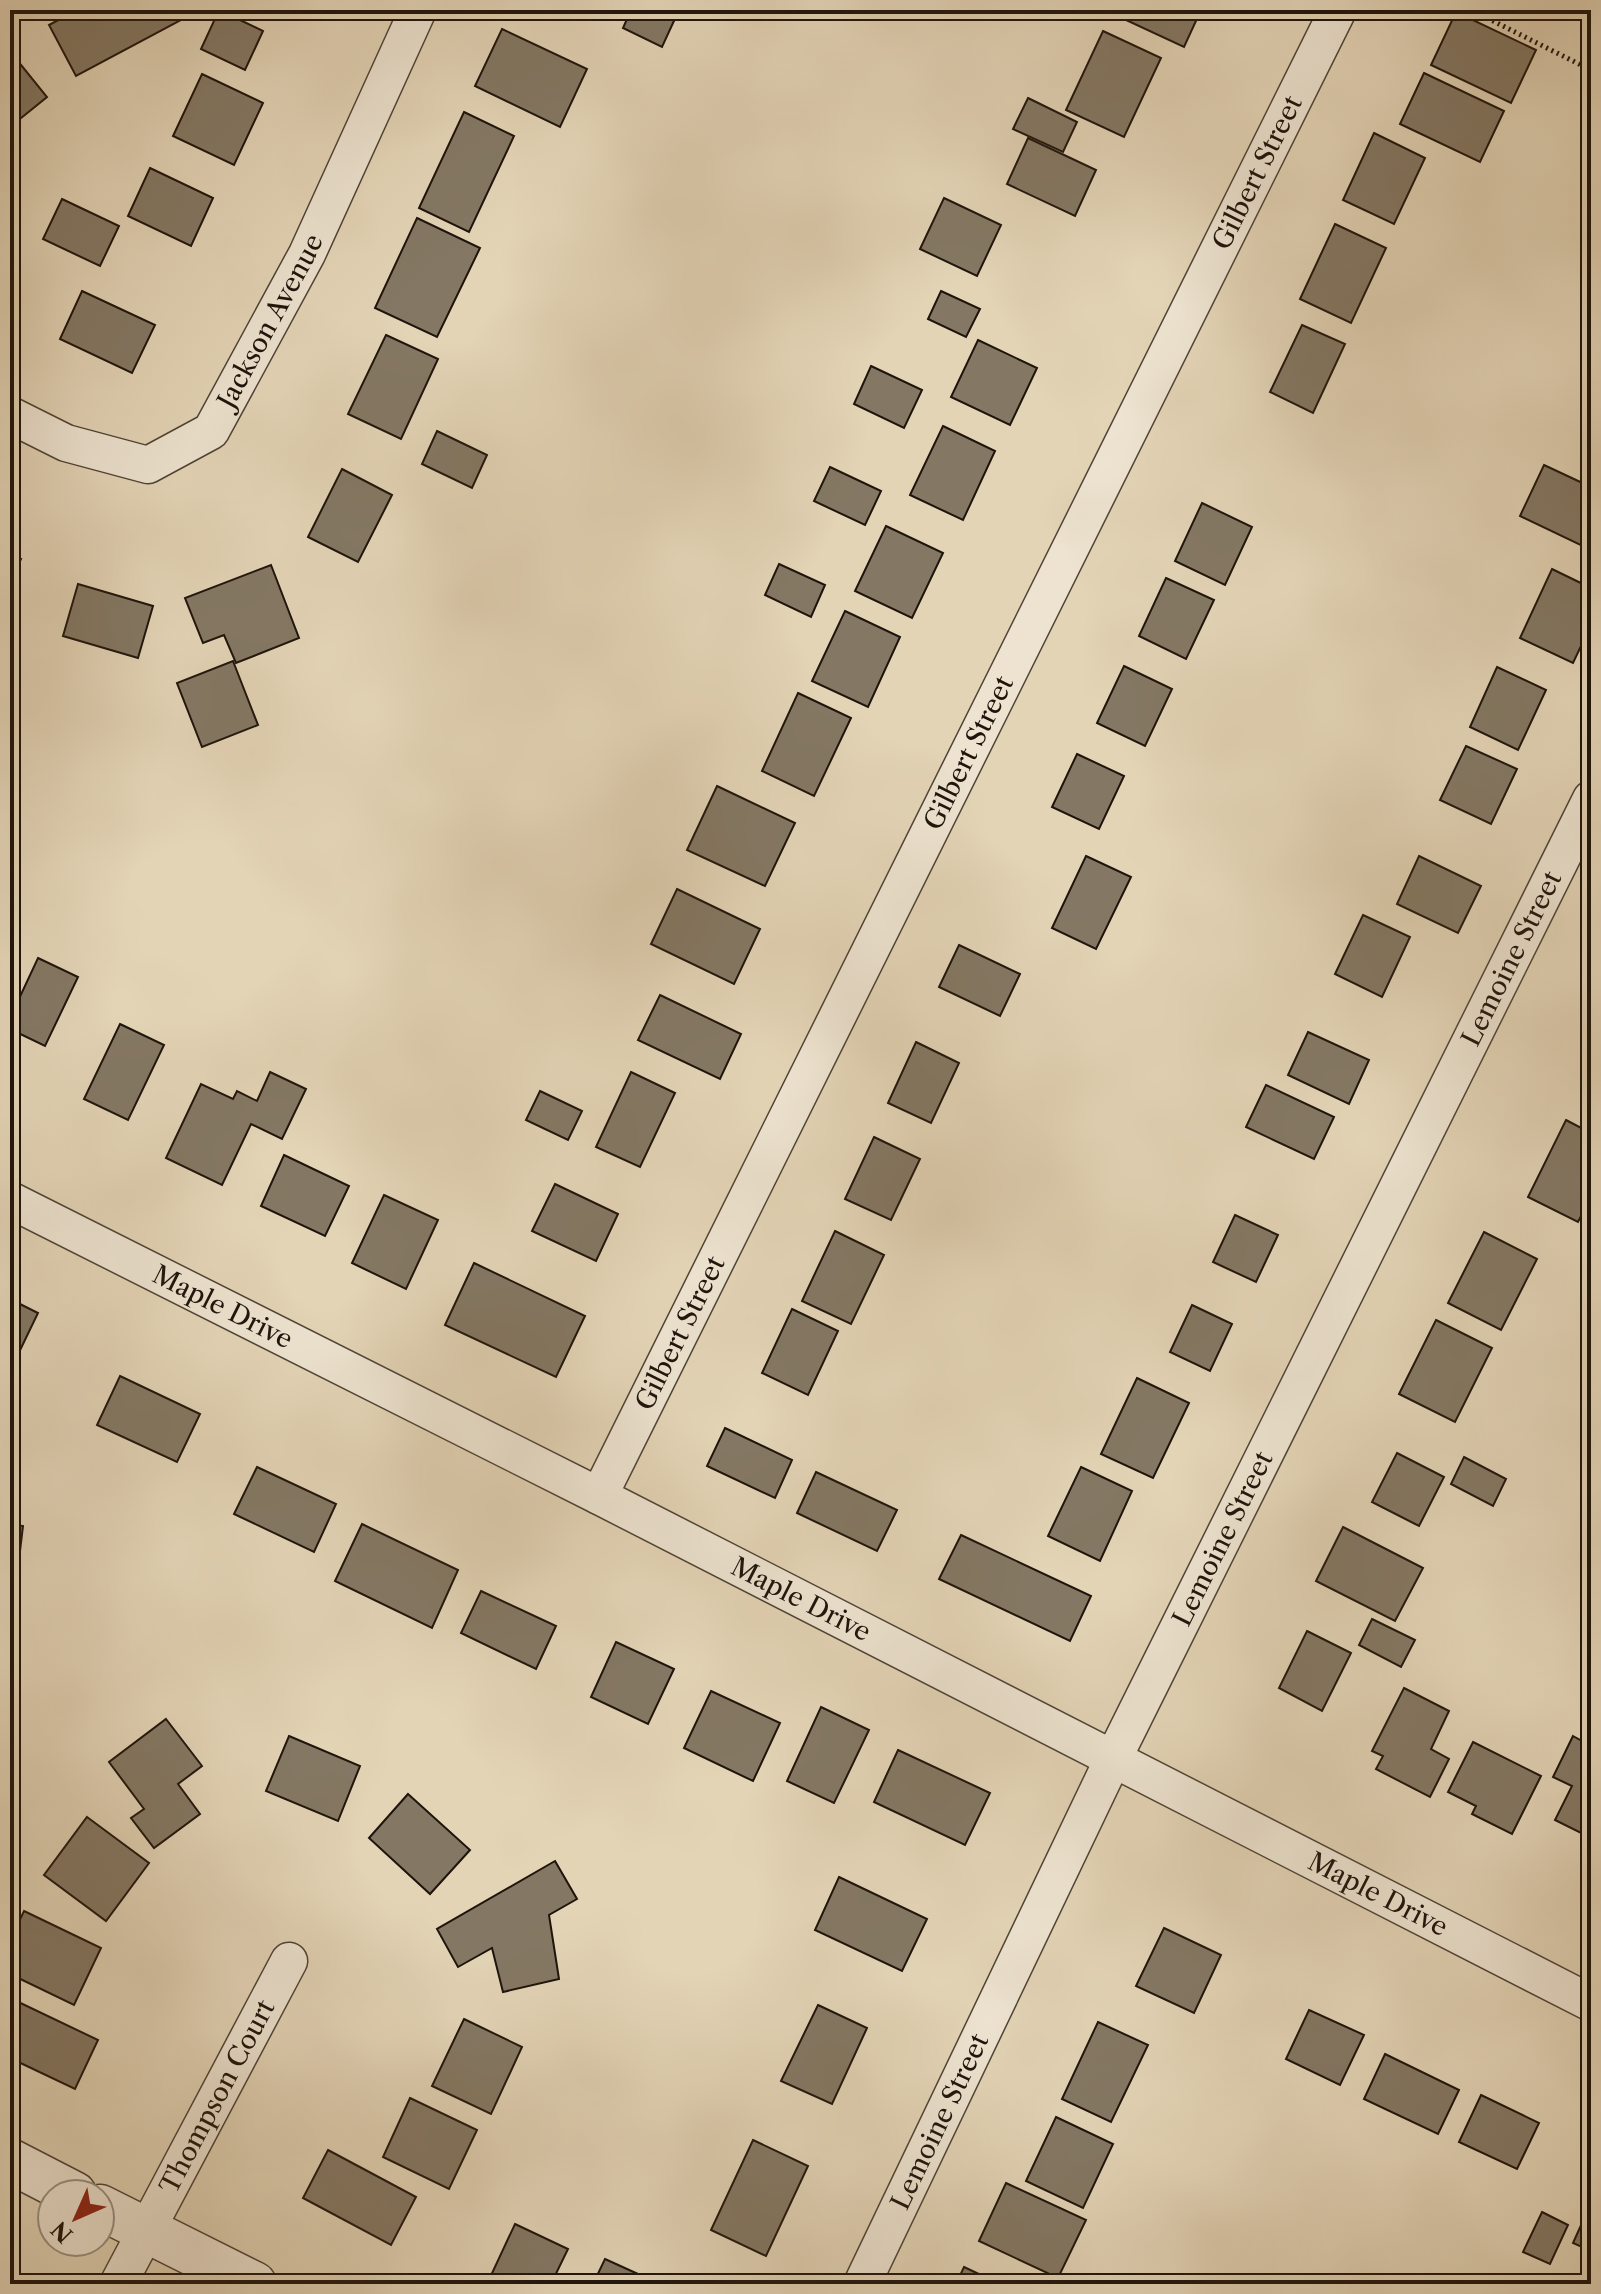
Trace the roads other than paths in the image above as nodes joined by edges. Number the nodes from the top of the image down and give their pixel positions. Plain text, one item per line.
1 (418, 10) edge
2 (1338, 10) edge
3 (10, 415) edge
4 (1591, 799) edge
5 (10, 1200) edge
6 (599, 1496) junction
7 (1113, 1759) junction
8 (289, 1961) dead end
9 (1591, 2003) edge
10 (10, 2161) edge
11 (43, 2178) edge
12 (116, 2215) edge
13 (146, 2231) junction
14 (118, 2284) edge
15 (254, 2284) edge
16 (862, 2284) edge

1 - 3 street, Jackson Avenue
2 - 6 street, Gilbert Street
4 - 7 street, Lemoine Street
5 - 6 street, Maple Drive
6 - 7 street, Maple Drive
7 - 9 street, Maple Drive
7 - 16 street, Lemoine Street
8 - 13 street, Thompson Court
10 - 11 street
12 - 13 street
13 - 14 street, Thompson Court
13 - 15 street

